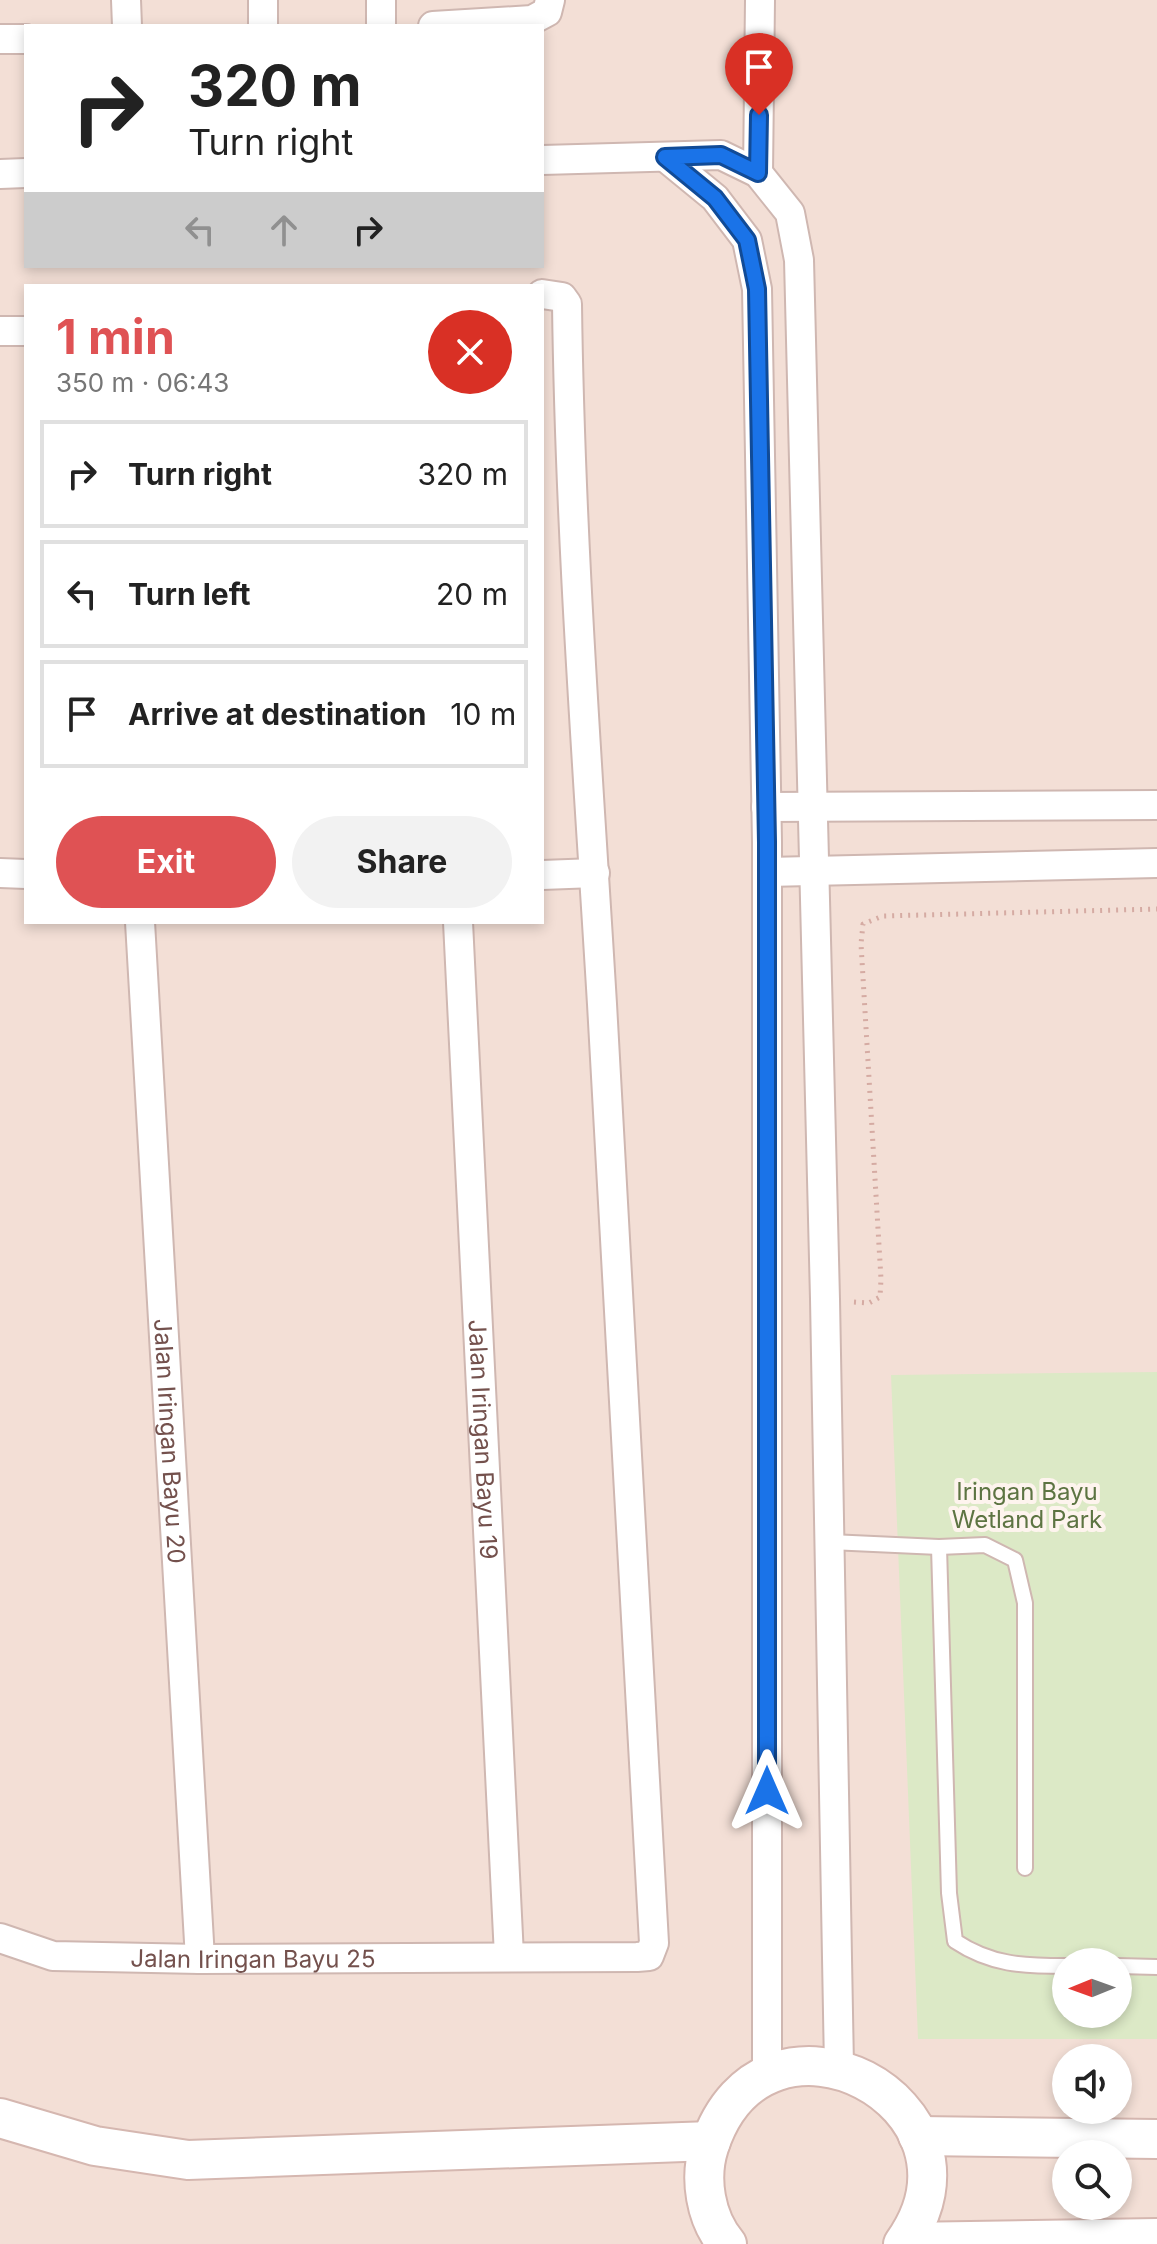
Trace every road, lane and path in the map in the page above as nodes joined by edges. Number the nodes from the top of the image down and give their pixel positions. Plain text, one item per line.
1 (126, 0) edge
2 (263, 0) edge
3 (381, 0) edge
4 (550, 0) edge
5 (760, 0) edge
6 (127, 24) edge
7 (263, 24) edge
8 (381, 24) edge
9 (466, 24) edge
10 (0, 39) edge
11 (24, 39) edge
12 (665, 157) junction
13 (544, 160) edge
14 (24, 173) edge
15 (758, 173) junction
16 (0, 174) edge
17 (544, 294) edge
18 (0, 331) edge
19 (24, 331) edge
20 (1157, 805) edge
21 (766, 807) junction
22 (814, 807) junction
23 (1157, 863) edge
24 (815, 870) junction
25 (767, 872) junction
26 (0, 873) edge
27 (595, 873) junction
28 (24, 874) edge
29 (544, 875) edge
30 (1157, 909) edge
31 (140, 924) edge
32 (458, 924) edge
33 (825, 1299) junction
34 (830, 1542) junction
35 (939, 1547) junction
36 (1025, 1868) dead end
37 (0, 1938) edge
38 (509, 1956) junction
39 (200, 1959) junction
40 (1052, 1966) edge
41 (1132, 1966) edge
42 (1157, 1967) edge
43 (839, 2067) junction
44 (767, 2076) junction
45 (0, 2118) edge
46 (918, 2136) junction
47 (1157, 2139) edge
48 (711, 2141) junction
49 (1157, 2238) edge
50 (904, 2243) edge
51 (727, 2244) edge

1 - 6 street
2 - 7 street
3 - 8 street
4 - 9 street
5 - 15 street
10 - 11 street
12 - 13 street
12 - 15 street
12 - 21 street
14 - 16 street
15 - 22 street
17 - 27 street
18 - 19 street
20 - 22 street
21 - 22 street
21 - 25 street
22 - 24 street
23 - 24 street
24 - 25 street
24 - 33 street
25 - 44 street
26 - 28 street
27 - 29 street
27 - 38 street, Jalan Iringan Bayu 25
30 - 33 path
31 - 39 street, Jalan Iringan Bayu 20
32 - 38 street, Jalan Iringan Bayu 19
33 - 34 street
34 - 35 lane
34 - 43 street
35 - 36 lane
35 - 40 lane
37 - 39 street, Jalan Iringan Bayu 25
38 - 39 street, Jalan Iringan Bayu 25
41 - 42 lane
43 - 44 street
43 - 46 street
44 - 48 street
45 - 48 street
46 - 47 street
46 - 50 street
48 - 51 street
49 - 50 street

